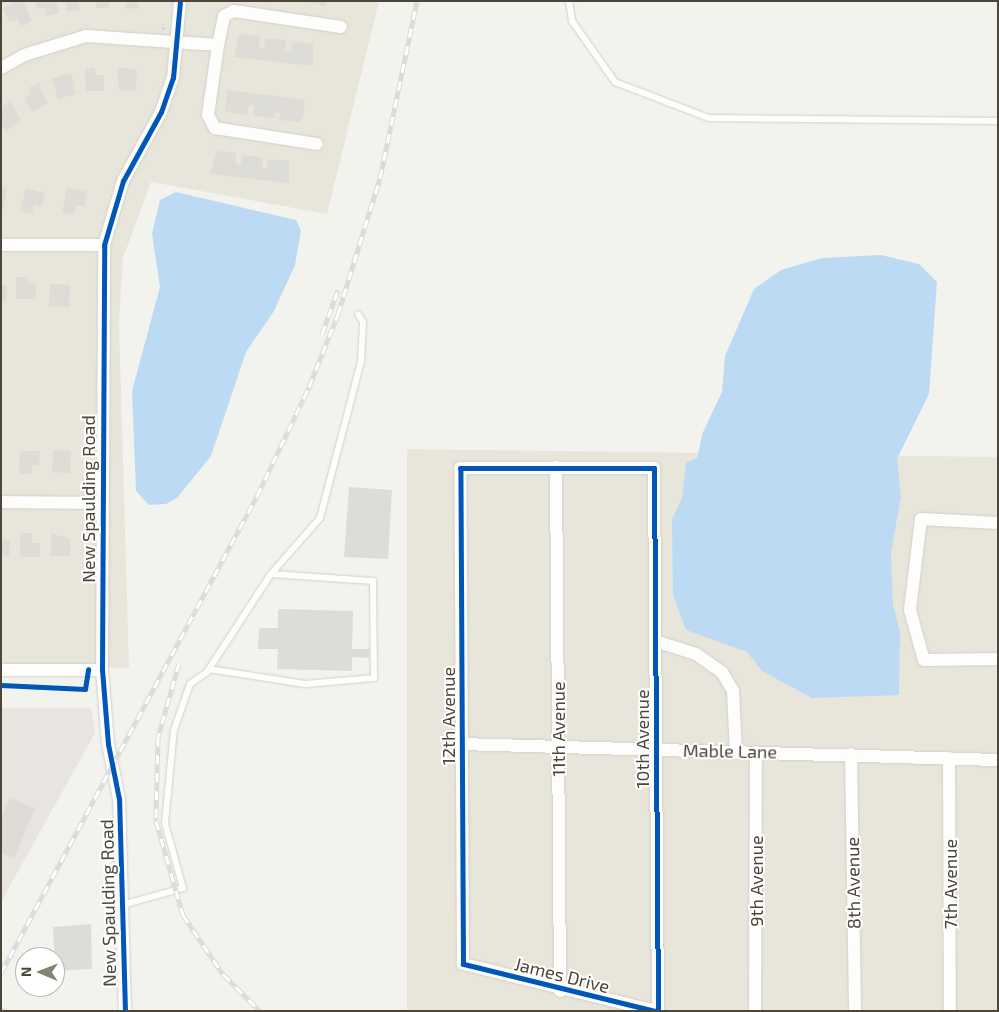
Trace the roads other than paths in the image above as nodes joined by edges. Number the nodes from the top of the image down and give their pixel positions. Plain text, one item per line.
1 (180, 1) edge
2 (569, 1) edge
3 (341, 28) dead end
4 (176, 42) junction
5 (218, 45) junction
6 (1, 68) edge
7 (998, 121) edge
8 (317, 144) dead end
9 (1, 245) edge
10 (104, 245) junction
11 (358, 314) dead end
12 (556, 467) junction
13 (1, 502) edge
14 (100, 503) junction
15 (998, 523) edge
16 (271, 574) junction
17 (656, 641) junction
18 (998, 659) edge
19 (209, 668) junction
20 (1, 670) edge
21 (102, 670) junction
22 (462, 744) junction
23 (558, 745) junction
24 (655, 749) junction
25 (756, 752) junction
26 (736, 753) junction
27 (851, 754) junction
28 (949, 758) junction
29 (998, 760) edge
30 (122, 905) junction
31 (463, 964) joint
32 (560, 991) junction
33 (125, 1011) edge
34 (656, 1011) edge
35 (755, 1011) edge
36 (854, 1011) edge
37 (950, 1011) edge

1 - 4 street, New Spaulding Road
2 - 7 lane
3 - 5 street
4 - 5 street
4 - 6 street
4 - 10 street, New Spaulding Road
5 - 8 street
9 - 10 street
10 - 14 street, New Spaulding Road
11 - 16 lane
12 - 17 street, 10th Avenue
12 - 22 street, 12th Avenue
12 - 23 street, 11th Avenue
13 - 14 street
14 - 21 street, New Spaulding Road
15 - 18 street
16 - 19 lane
16 - 19 lane
17 - 24 street, 10th Avenue
17 - 26 street
19 - 30 lane
20 - 21 street
21 - 30 street, New Spaulding Road
22 - 23 street, Mable Lane
22 - 31 street, 12th Avenue
23 - 24 street, Mable Lane
23 - 32 street, 11th Avenue
24 - 26 street, Mable Lane
24 - 34 street, 10th Avenue
25 - 26 street, Mable Lane
25 - 27 street, Mable Lane
25 - 35 street, 9th Avenue
27 - 28 street, Mable Lane
27 - 36 street, 8th Avenue
28 - 29 street, Mable Lane
28 - 37 street, 7th Avenue
30 - 33 street, New Spaulding Road
31 - 32 street, James Drive
32 - 34 street, James Drive

